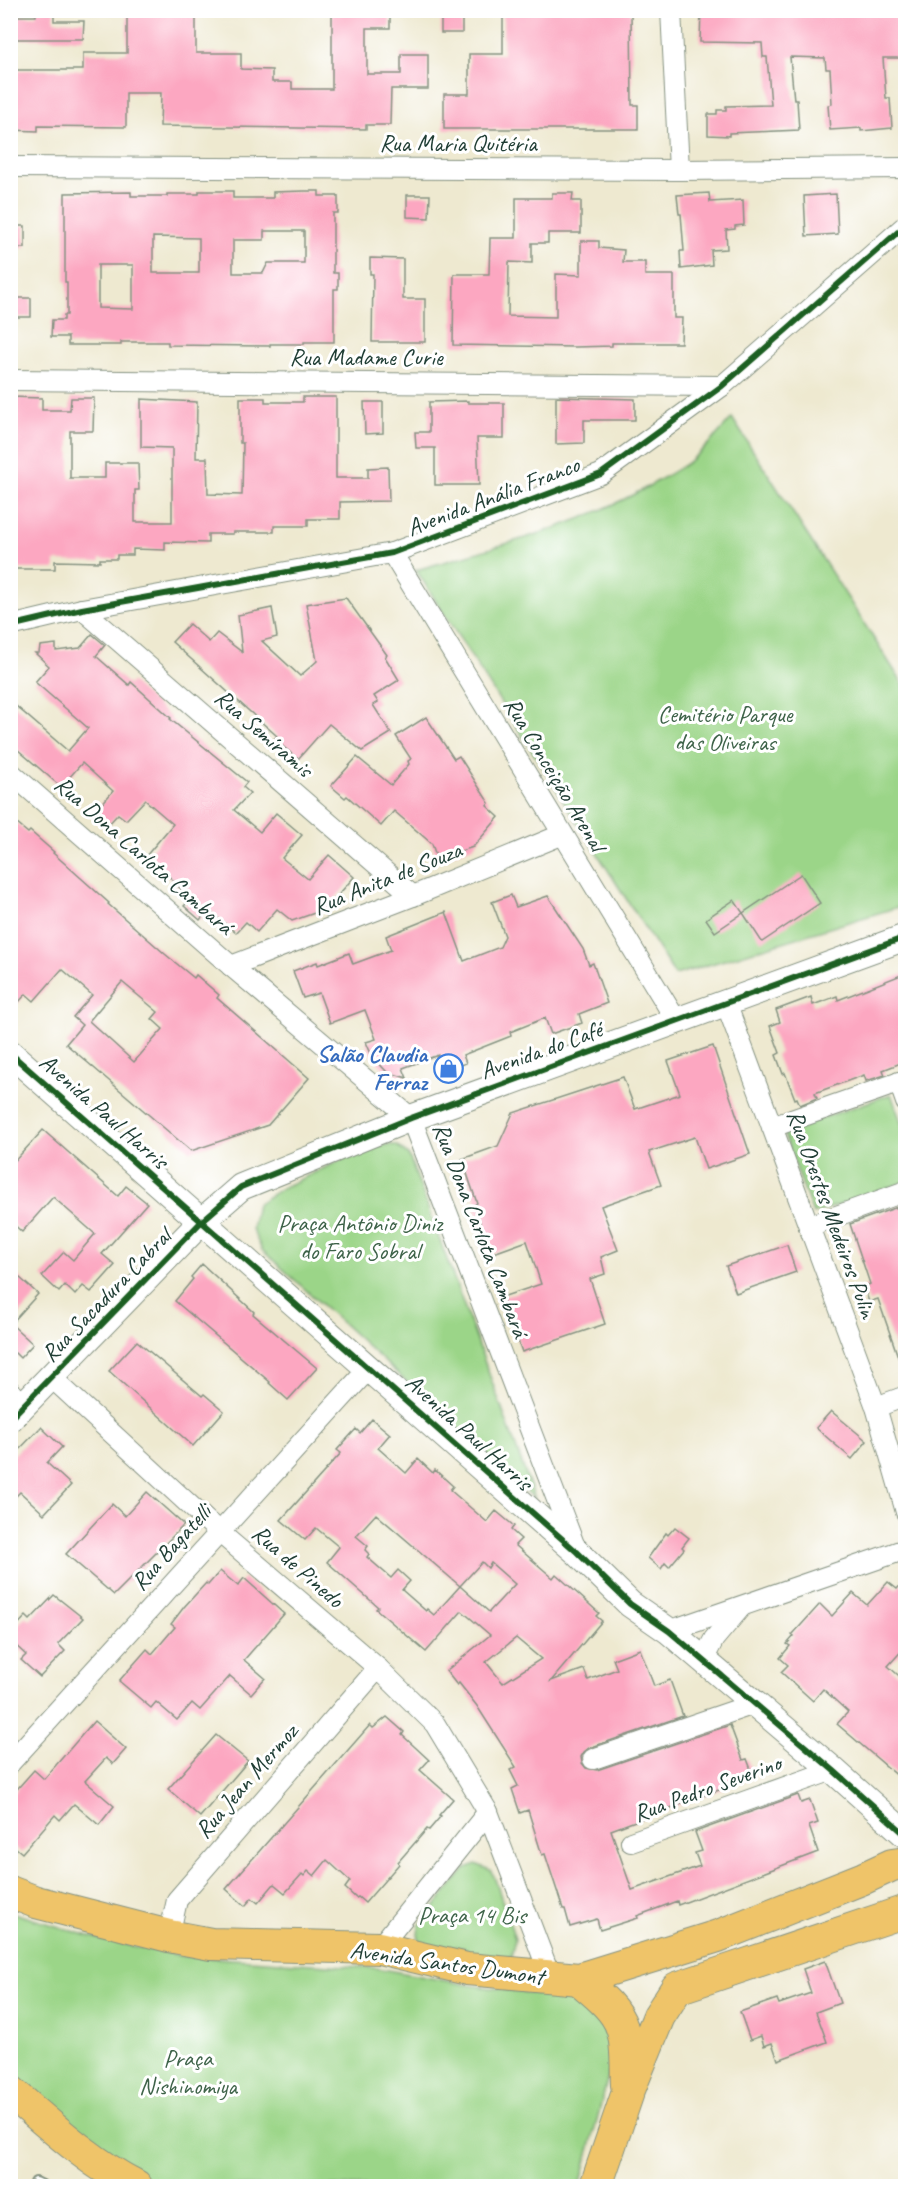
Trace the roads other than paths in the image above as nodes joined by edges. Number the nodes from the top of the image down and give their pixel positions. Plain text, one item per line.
1 (671, 10) edge
2 (10, 167) edge
3 (906, 168) edge
4 (679, 170) junction
5 (906, 225) edge
6 (10, 380) edge
7 (722, 386) junction
8 (392, 554) junction
9 (82, 609) junction
10 (10, 626) edge
11 (10, 772) edge
12 (561, 835) junction
13 (413, 896) junction
14 (906, 937) edge
15 (231, 966) junction
16 (726, 1003) junction
17 (676, 1020) junction
18 (10, 1053) edge
19 (902, 1081) edge
20 (906, 1102) edge
21 (411, 1118) junction
22 (772, 1127) junction
23 (906, 1191) edge
24 (202, 1221) junction
25 (809, 1226) junction
26 (370, 1367) junction
27 (51, 1377) junction
28 (906, 1396) edge
29 (16, 1405) edge
30 (876, 1407) junction
31 (906, 1512) edge
32 (219, 1532) junction
33 (906, 1549) edge
34 (577, 1552) junction
35 (741, 1606) junction
36 (669, 1631) junction
37 (703, 1660) junction
38 (378, 1668) junction
39 (754, 1704) junction
40 (593, 1759) dead end
41 (10, 1763) edge
42 (833, 1770) junction
43 (488, 1812) junction
44 (906, 1835) edge
45 (631, 1842) dead end
46 (906, 1863) edge
47 (10, 1892) edge
48 (906, 1911) edge
49 (169, 1936) junction
50 (718, 1936) junction
51 (379, 1948) junction
52 (730, 1970) junction
53 (565, 1979) junction
54 (10, 2091) edge
55 (628, 2092) junction
56 (37, 2187) edge
57 (42, 2187) edge
58 (136, 2187) edge
59 (596, 2187) edge

1 - 4 street
2 - 4 street, Rua Maria Quitéria
3 - 4 street, Rua Maria Quitéria
5 - 7 street, Avenida Anália Franco
6 - 7 street, Rua Madame Curie
7 - 8 street, Avenida Anália Franco
8 - 9 street, Avenida Anália Franco
8 - 12 street, Rua Conceição Arenal
9 - 10 street, Avenida Anália Franco
9 - 13 street, Rua Semíramis
11 - 15 street, Rua Dona Carlota Cambará
12 - 13 street, Rua Anita de Souza
12 - 17 street, Rua Conceição Arenal
13 - 15 street, Rua Anita de Souza
14 - 16 street, Avenida do Café
15 - 21 street, Rua Dona Carlota Cambará
16 - 17 street, Avenida do Café
16 - 22 street, Rua Orestes Medeiros Pulin
17 - 21 street, Avenida do Café
18 - 24 street, Avenida Paul Harris
19 - 20 street
19 - 22 street
21 - 24 street, Avenida do Café
21 - 34 street, Rua Dona Carlota Cambará
22 - 25 street, Rua Orestes Medeiros Pulin
23 - 25 street
24 - 26 street, Avenida Paul Harris
24 - 27 street, Rua Sacadura Cabral
25 - 30 street, Rua Orestes Medeiros Pulin
26 - 32 street, Rua Bagatelli
26 - 34 street, Avenida Paul Harris
27 - 29 street, Rua Sacadura Cabral
27 - 32 street, Rua de Pinedo
28 - 30 street
30 - 31 street, Rua Orestes Medeiros Pulin
32 - 38 street, Rua de Pinedo
32 - 41 street, Rua Bagatelli
33 - 35 street
34 - 36 street, Avenida Paul Harris
35 - 36 street
35 - 37 street
36 - 37 street, Avenida Paul Harris
37 - 39 street, Avenida Paul Harris
38 - 43 street, Rua de Pinedo
38 - 49 street, Rua Jean Mermoz
39 - 40 street
39 - 42 street, Avenida Paul Harris
42 - 44 street, Avenida Paul Harris
42 - 45 street, Rua Pedro Severino
43 - 51 street
43 - 53 street, Rua de Pinedo
46 - 50 main road, Avenida Santos Dumont
47 - 49 main road, Avenida Santos Dumont
48 - 52 main road
49 - 51 main road, Avenida Santos Dumont
50 - 52 main road
50 - 53 main road, Avenida Santos Dumont
51 - 53 main road, Avenida Santos Dumont
52 - 55 main road
53 - 55 main road
54 - 58 main road
55 - 59 main road
56 - 57 lane

